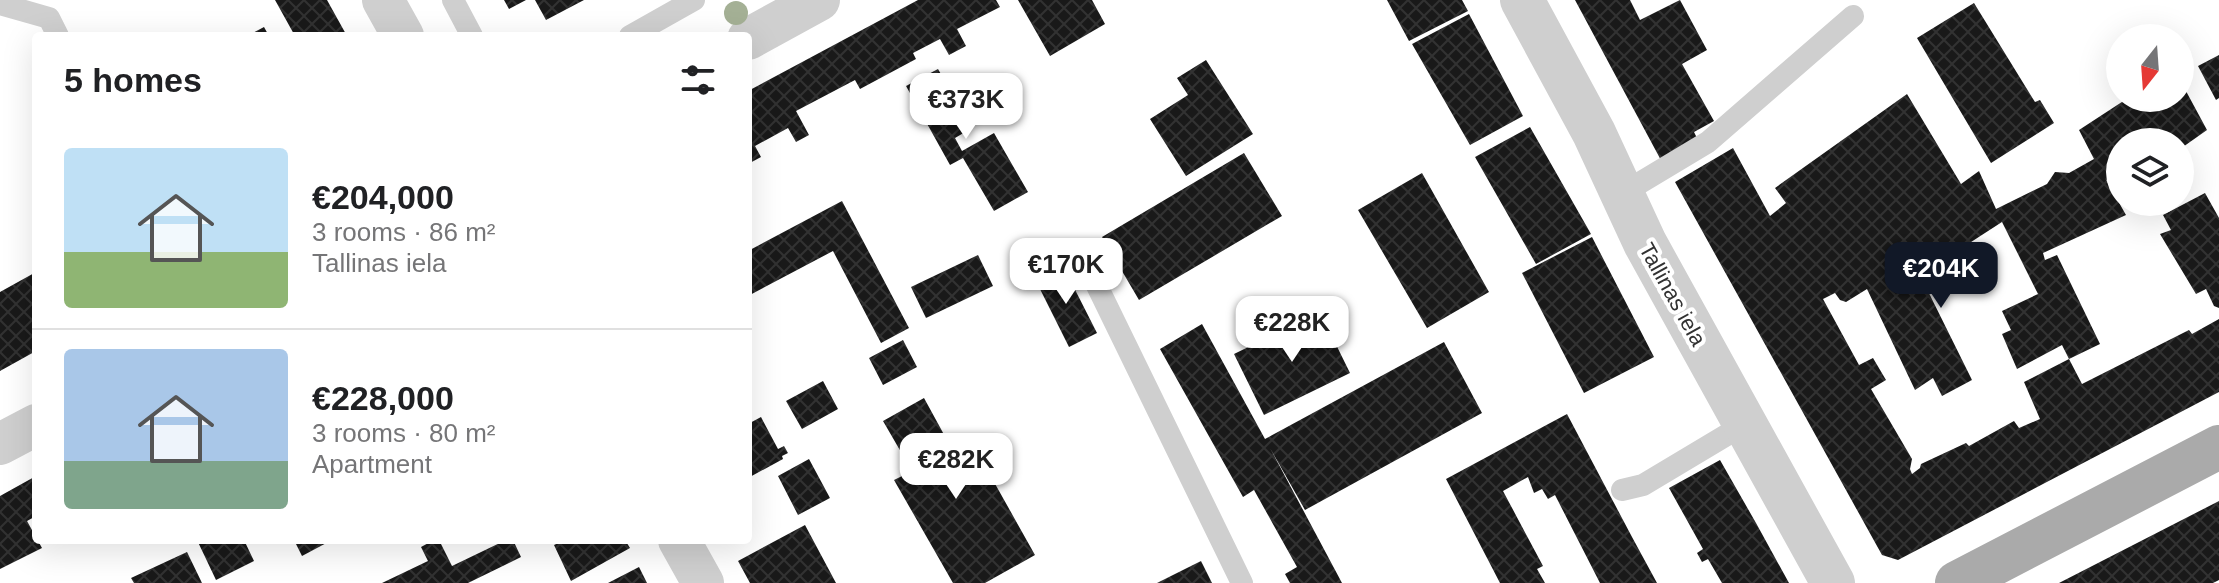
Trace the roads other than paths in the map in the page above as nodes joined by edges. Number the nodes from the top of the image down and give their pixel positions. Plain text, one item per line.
1 (383, 0) edge
2 (453, 0) edge
3 (694, 0) edge
4 (1522, 0) edge
5 (811, 2) edge
6 (0, 4) edge
7 (1853, 16) dead end
8 (56, 32) edge
9 (401, 32) edge
10 (470, 32) edge
11 (637, 32) edge
12 (752, 37) edge
13 (1623, 193) junction
14 (1081, 253) dead end
15 (1745, 424) junction
16 (32, 427) edge
17 (0, 444) edge
18 (2219, 447) edge
19 (1622, 490) dead end
20 (681, 544) edge
21 (703, 583) edge
22 (1242, 583) edge
23 (1833, 583) edge
24 (1957, 583) edge

1 - 9 street
2 - 10 lane
3 - 11 lane
4 - 13 street, Tallinas iela
5 - 12 street
6 - 8 lane
7 - 13 lane
13 - 15 street, Tallinas iela
14 - 22 lane
15 - 19 lane
15 - 23 street, Tallinas iela
16 - 17 street
18 - 24 main road
20 - 21 street

